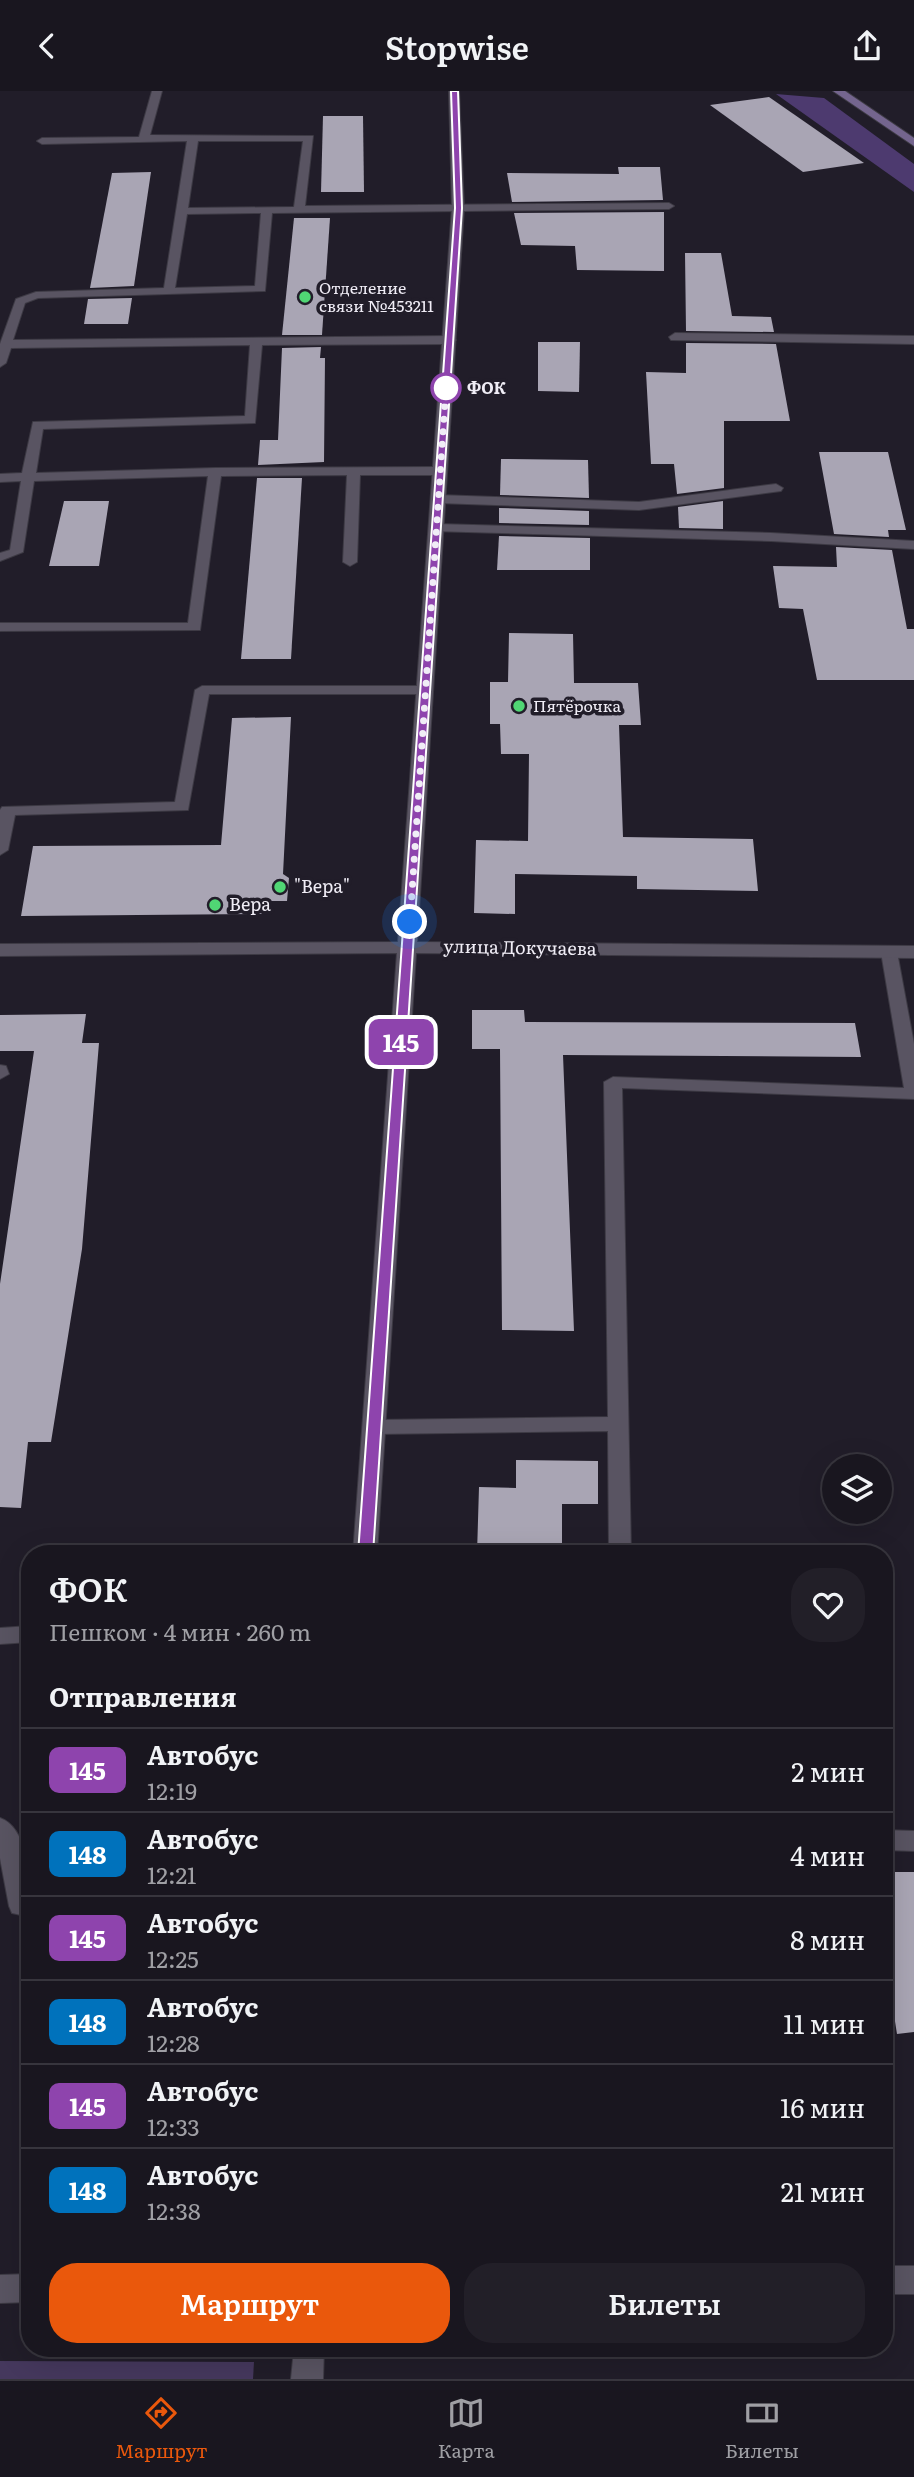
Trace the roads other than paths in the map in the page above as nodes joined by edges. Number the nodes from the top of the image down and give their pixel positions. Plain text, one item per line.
1 (157, 91) edge
2 (454, 91) edge
3 (838, 91) edge
4 (144, 138) junction
5 (193, 139) junction
6 (42, 141) dead end
7 (914, 143) edge
8 (669, 206) dead end
9 (458, 208) junction
10 (267, 209) junction
11 (299, 209) junction
12 (182, 211) junction
13 (169, 291) junction
14 (675, 337) dead end
15 (450, 340) junction
16 (914, 340) edge
17 (256, 342) junction
18 (6, 344) junction
19 (0, 363) edge
20 (440, 471) junction
21 (215, 472) junction
22 (354, 472) junction
23 (27, 477) junction
24 (0, 478) edge
25 (776, 488) dead end
26 (439, 499) junction
27 (436, 528) junction
28 (914, 545) edge
29 (0, 557) edge
30 (350, 562) dead end
31 (0, 627) edge
32 (425, 690) junction
33 (0, 850) edge
34 (408, 947) junction
35 (0, 950) edge
36 (889, 952) junction
37 (914, 952) edge
38 (913, 1094) edge
39 (618, 1424) junction
40 (374, 1427) junction
41 (366, 1545) edge
42 (620, 1545) edge
43 (21, 1635) edge
44 (0, 1636) edge
45 (0, 1828) edge
46 (893, 1840) edge
47 (914, 1841) edge
48 (21, 1906) edge
49 (893, 2280) edge
50 (914, 2280) edge
51 (21, 2288) edge
52 (0, 2289) edge
53 (308, 2357) edge
54 (307, 2379) edge

1 - 4 lane
2 - 9 street
3 - 7 main road
4 - 5 lane
4 - 6 lane
5 - 11 lane
5 - 12 lane
8 - 9 lane
9 - 11 lane
9 - 15 street
10 - 11 lane
10 - 12 lane
10 - 13 lane
12 - 13 lane
13 - 18 lane
14 - 16 lane
15 - 17 lane
15 - 20 street
17 - 18 lane
17 - 23 lane
18 - 19 lane
20 - 22 lane
20 - 26 street
21 - 22 lane
21 - 23 lane
21 - 31 lane
22 - 30 lane
23 - 24 lane
23 - 29 lane
25 - 26 lane
26 - 27 street
27 - 28 lane
27 - 32 street
32 - 33 lane
32 - 34 street
34 - 35 street, улица Докучаева
34 - 36 street, улица Докучаева
34 - 40 street
36 - 37 street, улица Докучаева
36 - 38 lane
38 - 39 lane
39 - 40 lane
39 - 42 lane
40 - 41 street
43 - 44 lane
45 - 48 lane
46 - 47 lane
49 - 50 street
51 - 52 street
53 - 54 street

